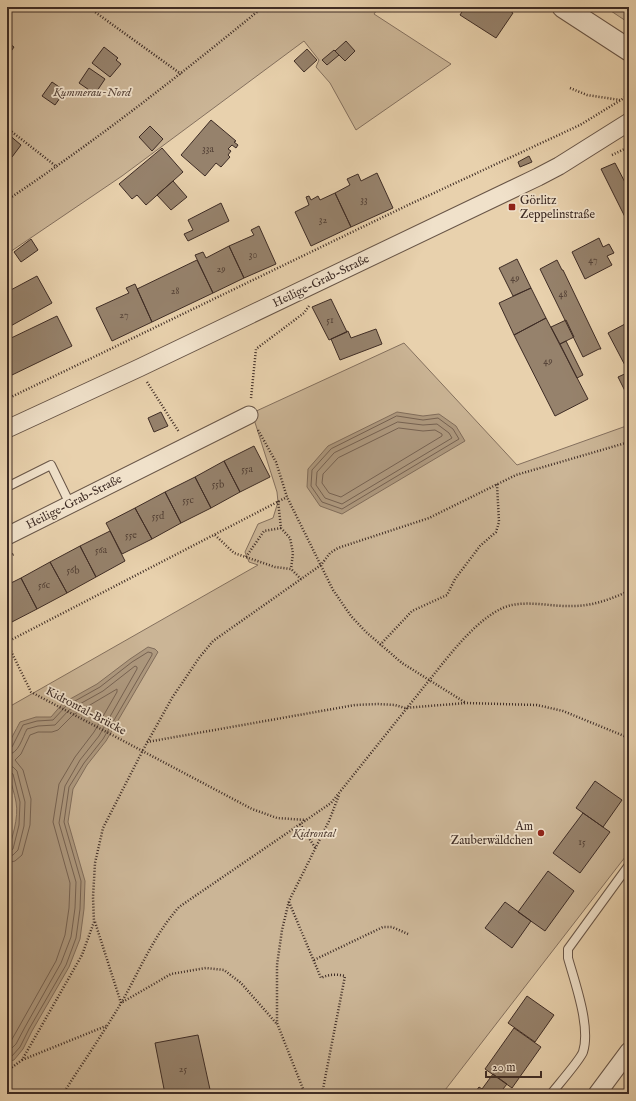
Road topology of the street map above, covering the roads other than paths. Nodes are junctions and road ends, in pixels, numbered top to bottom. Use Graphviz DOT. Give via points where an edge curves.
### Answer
graph roads {
  1 [pos="563,7"];
  2 [pos="629,50"];
  3 [pos="629,122"];
  4 [pos="249,415"];
  5 [pos="7,429"];
  6 [pos="7,487"];
  7 [pos="70,504"];
  8 [pos="7,536"];
  9 [pos="629,865"];
  10 [pos="629,1051"];
  11 [pos="551,1094"];
  12 [pos="597,1094"];
  1 -- 2 [label="street"];
  3 -- 5 [label="street, Heilige-Grab-Straße" via="538,177"];
  4 -- 7 [label="street, Heilige-Grab-Straße"];
  6 -- 7 [label="lane" via="51,465"];
  7 -- 8 [label="street, Heilige-Grab-Straße"];
  9 -- 11 [label="lane" via="568,949 586,1038 583,1053"];
  10 -- 12 [label="street"];
}
